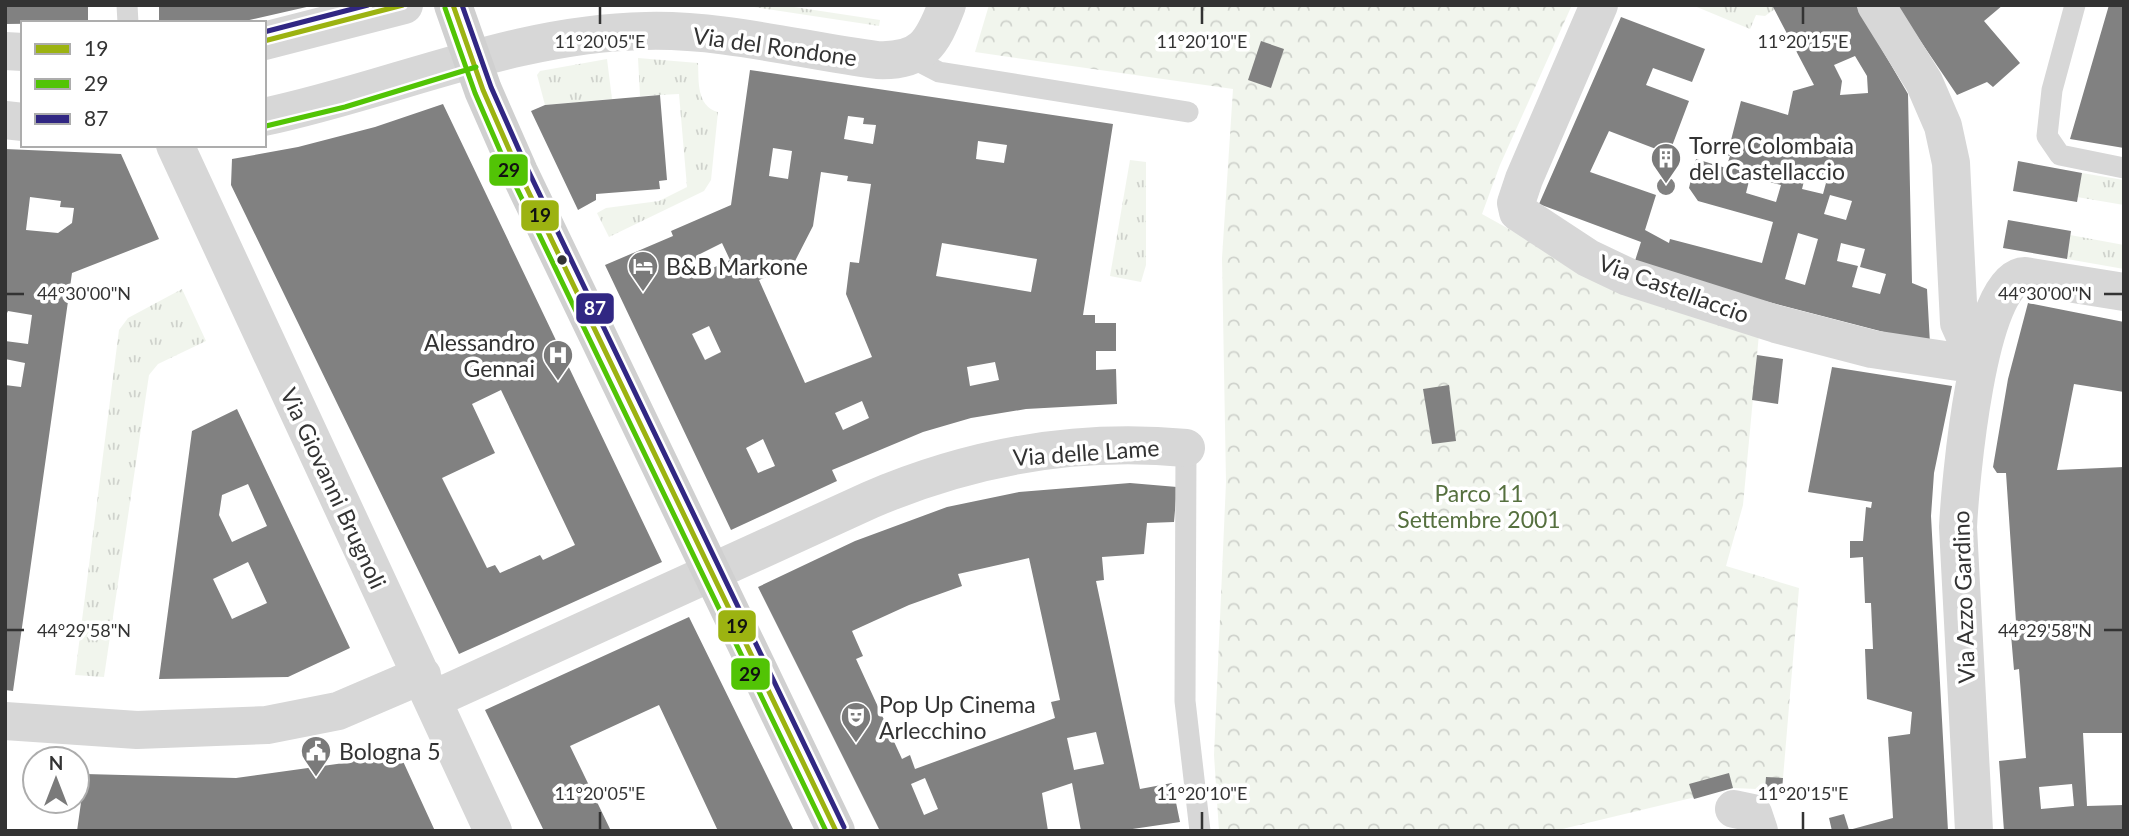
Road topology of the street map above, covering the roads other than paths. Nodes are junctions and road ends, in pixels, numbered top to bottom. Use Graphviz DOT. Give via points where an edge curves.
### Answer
graph roads {
  1 [pos="404,5"];
  2 [pos="453,5"];
  3 [pos="947,5"];
  4 [pos="1599,5"];
  5 [pos="1875,5"];
  6 [pos="2075,5"];
  7 [pos="266,40"];
  8 [pos="912,58"];
  9 [pos="473,60"];
  10 [pos="1188,111"];
  11 [pos="266,117"];
  12 [pos="176,147"];
  13 [pos="2124,168"];
  14 [pos="2124,292"];
  15 [pos="1978,365"];
  16 [pos="1186,448"];
  17 [pos="710,574"];
  18 [pos="428,687"];
  19 [pos="5,721"];
  20 [pos="493,831"];
  21 [pos="836,831"];
  22 [pos="1200,831"];
  23 [pos="1974,831"];
  1 -- 7 [label="street"];
  2 -- 9 [label="street"];
  3 -- 8 [label="street" via="936,32"];
  4 -- 15 [label="street, Via Castellaccio" via="1524,179 1516,203 1518,212 1588,258 1628,277 1872,349"];
  5 -- 15 [label="street" via="1924,82 1943,126 1951,163 1959,323"];
  6 -- 13 [label="lane" via="2052,90 2047,136 2060,155"];
  8 -- 9 [label="street, Via del Rondone" via="877,60 647,30 565,39"];
  8 -- 10 [label="lane, Via del Rondone" via="939,72"];
  9 -- 11 [label="street, Via del Rondone"];
  9 -- 17 [label="street" via="514,162"];
  12 -- 18 [label="street, Via Giovanni Brugnoli"];
  14 -- 15 [label="street, Via Azzo Gardino" via="2020,276 2006,288"];
  15 -- 23 [label="street, Via Azzo Gardino" via="1958,527"];
  16 -- 17 [label="street, Via delle Lame" via="1093,447 1018,454 962,466 907,484"];
  16 -- 22 [label="lane, Via delle Lame" via="1185,701"];
  17 -- 18 [label="street, Via delle Lame"];
  17 -- 21 [label="street"];
  18 -- 19 [label="street, Via delle Lame" via="276,724 137,730"];
  18 -- 20 [label="street, Via Giovanni Brugnoli"];
}
